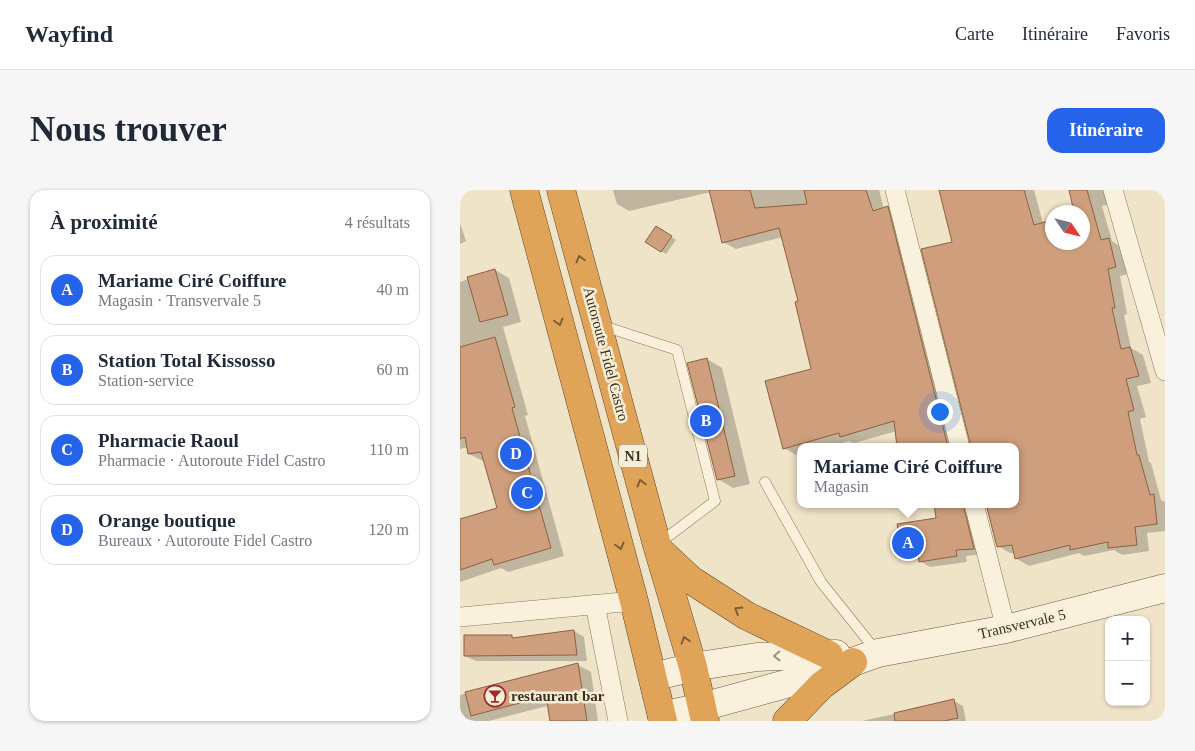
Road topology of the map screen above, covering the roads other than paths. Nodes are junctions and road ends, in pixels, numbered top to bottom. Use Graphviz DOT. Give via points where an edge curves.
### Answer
graph roads {
  1 [pos="524,190"];
  2 [pos="562,190"];
  3 [pos="895,190"];
  4 [pos="1113,190"];
  5 [pos="598,324"];
  6 [pos="1165,371"];
  7 [pos="959,443"];
  8 [pos="766,482"];
  9 [pos="975,508"];
  10 [pos="658,547"];
  11 [pos="1165,588"];
  12 [pos="634,601"];
  13 [pos="595,604"];
  14 [pos="460,617"];
  15 [pos="1006,629"];
  16 [pos="853,657"];
  17 [pos="692,667"];
  18 [pos="653,678"];
  19 [pos="703,714"];
  20 [pos="662,719"];
  21 [pos="618,721"];
  22 [pos="787,721"];
  1 -- 12 [label="highway, N1, one-way"];
  5 -- 2 [label="highway, Autoroute Fidel Castro / N1, one-way"];
  3 -- 7 [label="street"];
  4 -- 6 [label="street"];
  10 -- 5 [label="highway, Autoroute Fidel Castro / N1, one-way"];
  5 -- 10 [label="lane" via="677,350 715,501"];
  8 -- 16 [label="lane" via="821,582"];
  9 -- 15 [label="street"];
  16 -- 10 [label="highway, one-way" via="747,616 691,580"];
  17 -- 10 [label="highway, Autoroute Fidel Castro / N1, one-way"];
  11 -- 15 [label="main road, Transvervale 5"];
  12 -- 13 [label="street"];
  12 -- 18 [label="highway, N1"];
  13 -- 14 [label="street"];
  13 -- 21 [label="street"];
  15 -- 16 [label="main road, Transvervale 5"];
  16 -- 17 [label="main road, Transvervale 5, one-way" via="757,657"];
  16 -- 19 [label="main road, Transvervale 5" via="804,679"];
  16 -- 22 [label="highway"];
  17 -- 18 [label="main road, Transvervale 5"];
  17 -- 19 [label="highway, Autoroute Fidel Castro / N1"];
  18 -- 20 [label="highway, N1"];
  19 -- 20 [label="main road, Transvervale 5"];
}
